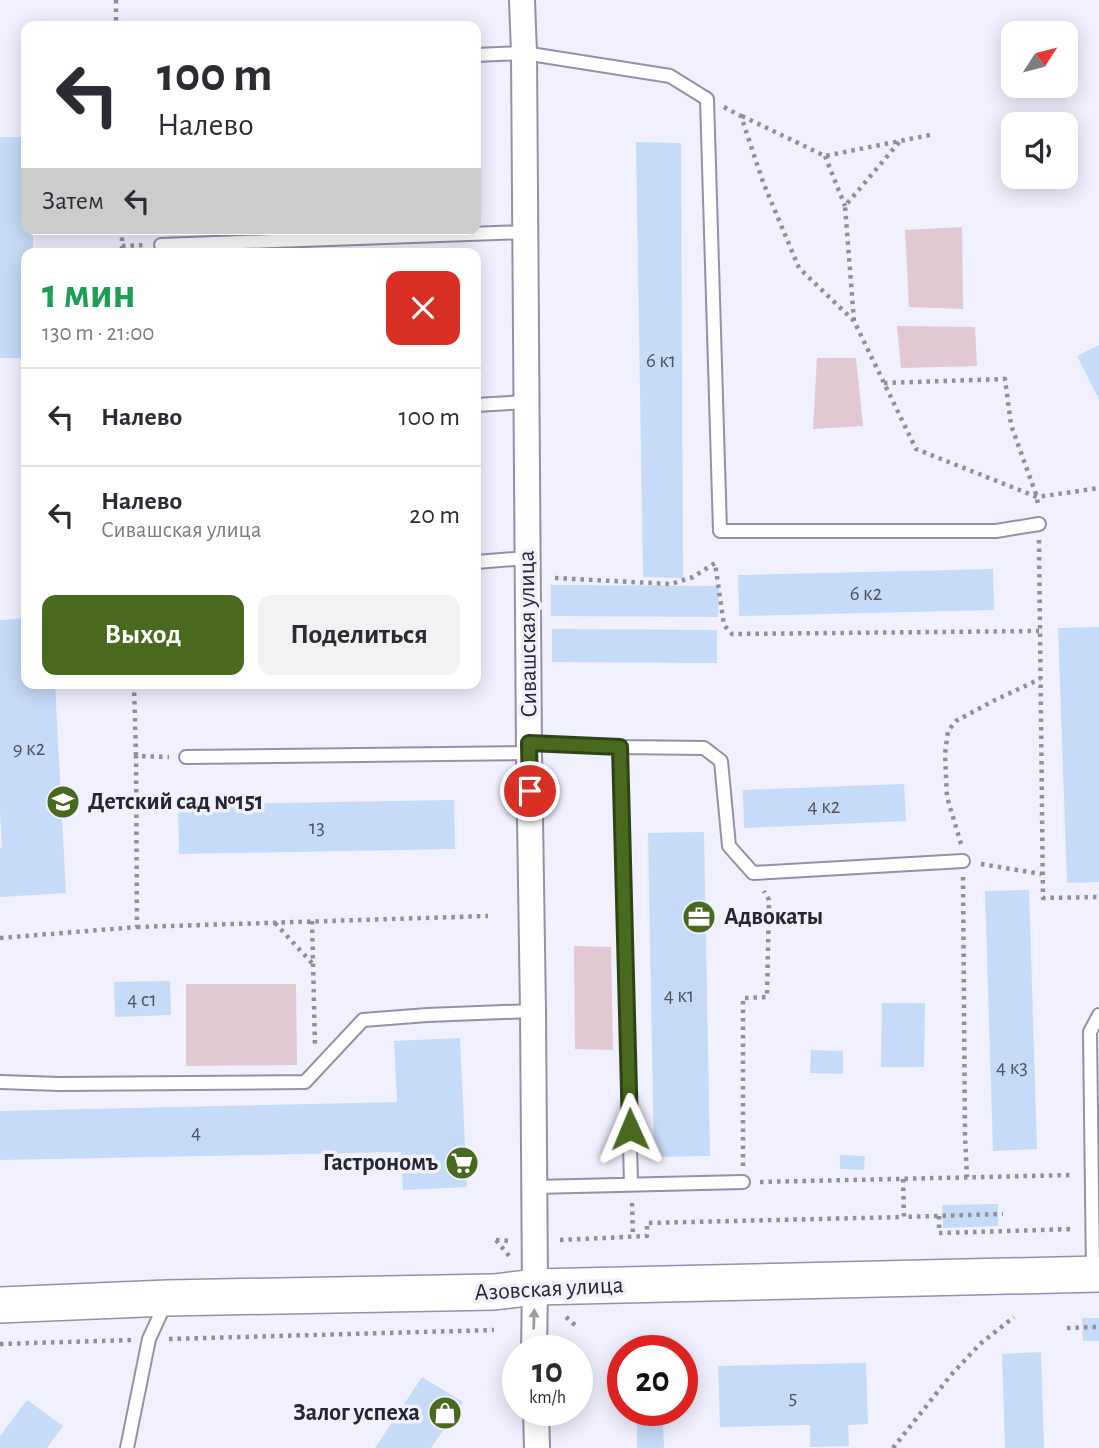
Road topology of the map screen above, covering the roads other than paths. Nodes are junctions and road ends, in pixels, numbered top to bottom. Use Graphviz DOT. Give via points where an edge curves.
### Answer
graph roads {
  1 [pos="522,0"];
  2 [pos="524,53"];
  3 [pos="481,55"];
  4 [pos="526,232"];
  5 [pos="481,234"];
  6 [pos="442,235"];
  7 [pos="161,245"];
  8 [pos="526,402"];
  9 [pos="481,405"];
  10 [pos="1039,524"];
  11 [pos="527,558"];
  12 [pos="481,562"];
  13 [pos="620,747"];
  14 [pos="529,748"];
  15 [pos="186,757"];
  16 [pos="963,861"];
  17 [pos="534,1012"];
  18 [pos="1099,1015"];
  19 [pos="0,1082"];
  20 [pos="743,1182"];
  21 [pos="631,1184"];
  22 [pos="534,1186"];
  23 [pos="1096,1274"];
  24 [pos="535,1287"];
  25 [pos="167,1298"];
  26 [pos="0,1305"];
  27 [pos="534,1335"];
  28 [pos="536,1426"];
  29 [pos="127,1448"];
  30 [pos="537,1448"];
  1 -- 2 [label="street, Сивашская улица"];
  2 -- 3 [label="lane"];
  2 -- 4 [label="street, Сивашская улица"];
  2 -- 10 [label="lane" via="670,76 707,99 720,531 996,531"];
  4 -- 5 [label="lane"];
  4 -- 8 [label="street, Сивашская улица"];
  6 -- 7 [label="lane"];
  8 -- 9 [label="lane"];
  8 -- 11 [label="street, Сивашская улица"];
  11 -- 12 [label="lane"];
  11 -- 14 [label="street, Сивашская улица"];
  13 -- 14 [label="lane"];
  13 -- 16 [label="lane" via="704,748 721,761 729,846 752,873"];
  13 -- 21 [label="lane"];
  14 -- 15 [label="lane"];
  14 -- 17 [label="street, Сивашская улица"];
  17 -- 19 [label="lane" via="363,1020 304,1082"];
  17 -- 22 [label="street, Сивашская улица"];
  18 -- 23 [label="lane" via="1090,1032"];
  20 -- 21 [label="lane"];
  21 -- 22 [label="lane"];
  22 -- 24 [label="street, Сивашская улица"];
  23 -- 24 [label="street, Азовская улица"];
  24 -- 25 [label="street, Азовская улица" via="494,1292"];
  27 -- 24 [label="street, Сивашская улица, one-way"];
  25 -- 26 [label="street, Азовская улица"];
  25 -- 29 [label="lane" via="149,1339"];
  28 -- 30 [label="street"];
}
